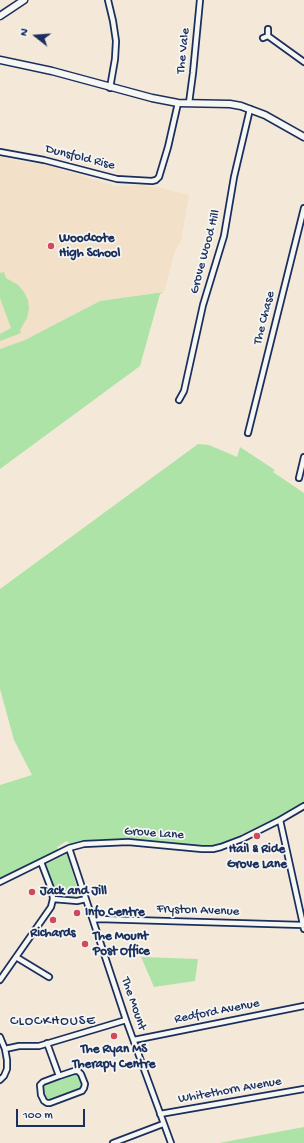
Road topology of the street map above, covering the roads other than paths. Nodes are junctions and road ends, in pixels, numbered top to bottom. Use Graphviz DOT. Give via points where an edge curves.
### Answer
graph roads {
  1 [pos="24,0"];
  2 [pos="108,0"];
  3 [pos="200,0"];
  4 [pos="1,13"];
  5 [pos="268,29"];
  6 [pos="0,60"];
  7 [pos="304,62"];
  8 [pos="110,88"];
  9 [pos="178,103"];
  10 [pos="189,103"];
  11 [pos="250,109"];
  12 [pos="304,137"];
  13 [pos="0,152"];
  14 [pos="304,208"];
  15 [pos="179,400"];
  16 [pos="248,433"];
  17 [pos="304,457"];
  18 [pos="299,478"];
  19 [pos="304,806"];
  20 [pos="280,820"];
  21 [pos="69,848"];
  22 [pos="41,862"];
  23 [pos="0,882"];
  24 [pos="86,898"];
  25 [pos="53,899"];
  26 [pos="93,920"];
  27 [pos="303,927"];
  28 [pos="16,956"];
  29 [pos="49,977"];
  30 [pos="0,980"];
  31 [pos="304,1006"];
  32 [pos="126,1020"];
  33 [pos="0,1037"];
  34 [pos="134,1040"];
  35 [pos="47,1043"];
  36 [pos="5,1049"];
  37 [pos="58,1076"];
  38 [pos="0,1080"];
  39 [pos="304,1089"];
  40 [pos="160,1114"];
  41 [pos="164,1124"];
  42 [pos="113,1143"];
  43 [pos="171,1143"];
  1 -- 4 [label="main road"];
  2 -- 8 [label="street" via="116,41"];
  3 -- 10 [label="street, The Vale"];
  5 -- 7 [label="street" via="265,37"];
  6 -- 8 [label="main road" via="52,71"];
  8 -- 9 [label="main road"];
  9 -- 10 [label="main road"];
  9 -- 13 [label="street, Dunsfold Rise" via="168,147 156,180 116,179 44,160"];
  10 -- 11 [label="main road" via="230,104"];
  11 -- 12 [label="main road"];
  11 -- 15 [label="street, Grove Wood Hill" via="234,177 224,236 203,305 184,391"];
  14 -- 16 [label="street, The Chase"];
  17 -- 18 [label="street"];
  19 -- 20 [label="street, Grove Lane"];
  20 -- 21 [label="street, Grove Lane" via="242,839 213,849 128,842 84,844"];
  20 -- 27 [label="street"];
  21 -- 22 [label="street, Grove Lane"];
  21 -- 24 [label="street, The Mount"];
  22 -- 23 [label="street, Grove Lane"];
  22 -- 25 [label="street"];
  24 -- 25 [label="street" via="77,901"];
  24 -- 26 [label="street, The Mount"];
  25 -- 28 [label="street"];
  26 -- 27 [label="street, Fryston Avenue"];
  26 -- 32 [label="street, The Mount"];
  28 -- 29 [label="street"];
  28 -- 30 [label="street"];
  31 -- 34 [label="street, Redford Avenue"];
  32 -- 34 [label="street, The Mount"];
  32 -- 35 [label="street"];
  33 -- 36 [label="street"];
  34 -- 40 [label="street, The Mount"];
  35 -- 36 [label="street"];
  35 -- 37 [label="street"];
  36 -- 38 [label="street" via="7,1069"];
  37 -- 37 [label="street" via="78,1071 85,1084 84,1088 82,1091 47,1103 41,1094 40,1085"];
  39 -- 40 [label="street, Whitethorn Avenue"];
  40 -- 41 [label="street, The Mount"];
  41 -- 42 [label="street"];
  41 -- 43 [label="street, The Mount"];
}
